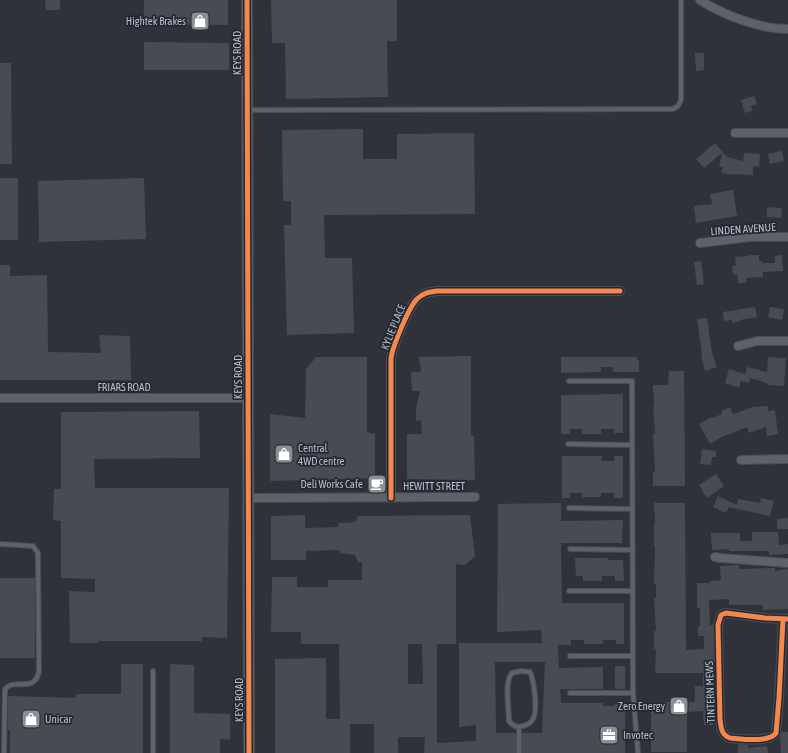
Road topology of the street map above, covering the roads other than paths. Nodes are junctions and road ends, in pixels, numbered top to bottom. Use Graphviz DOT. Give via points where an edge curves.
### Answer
graph roads {
  1 [pos="247,0"];
  2 [pos="681,0"];
  3 [pos="700,0"];
  4 [pos="788,29"];
  5 [pos="248,110"];
  6 [pos="735,133"];
  7 [pos="788,133"];
  8 [pos="788,237"];
  9 [pos="700,243"];
  10 [pos="620,291"];
  11 [pos="788,341"];
  12 [pos="738,346"];
  13 [pos="569,381"];
  14 [pos="0,398"];
  15 [pos="248,398"];
  16 [pos="568,444"];
  17 [pos="632,445"];
  18 [pos="788,459"];
  19 [pos="741,460"];
  20 [pos="475,497"];
  21 [pos="249,498"];
  22 [pos="391,498"];
  23 [pos="569,508"];
  24 [pos="632,509"];
  25 [pos="0,544"];
  26 [pos="570,549"];
  27 [pos="633,550"];
  28 [pos="715,557"];
  29 [pos="788,562"];
  30 [pos="569,591"];
  31 [pos="633,591"];
  32 [pos="785,619"];
  33 [pos="570,656"];
  34 [pos="633,656"];
  35 [pos="153,671"];
  36 [pos="570,693"];
  37 [pos="633,693"];
  38 [pos="519,727"];
  39 [pos="4,753"];
  40 [pos="153,753"];
  41 [pos="249,753"];
  42 [pos="519,753"];
  43 [pos="638,753"];
  1 -- 5 [label="street, KEYS ROAD"];
  2 -- 5 [label="lane" via="681,100 673,109"];
  3 -- 4 [label="street" via="730,17 777,29"];
  5 -- 15 [label="street, KEYS ROAD"];
  6 -- 7 [label="street"];
  8 -- 9 [label="street, LINDEN AVENUE" via="750,237"];
  10 -- 22 [label="street, KYLIE PLACE" via="437,291 428,292 417,299 412,305 391,359"];
  11 -- 12 [label="street" via="757,340"];
  13 -- 17 [label="lane" via="632,381"];
  14 -- 15 [label="street, FRIARS ROAD"];
  15 -- 21 [label="street, KEYS ROAD"];
  16 -- 17 [label="lane"];
  17 -- 24 [label="lane"];
  18 -- 19 [label="street"];
  20 -- 22 [label="street, HEWITT STREET"];
  21 -- 22 [label="street, HEWITT STREET"];
  21 -- 41 [label="street, KEYS ROAD"];
  23 -- 24 [label="lane"];
  24 -- 27 [label="lane"];
  25 -- 39 [label="lane" via="34,546 38,553 39,672 31,684 10,685 5,689"];
  26 -- 27 [label="lane"];
  27 -- 31 [label="lane"];
  28 -- 29 [label="street"];
  30 -- 31 [label="lane"];
  31 -- 34 [label="lane"];
  32 -- 32 [label="street, TINTERN MEWS" via="776,733 766,739 726,737 720,719 718,625 721,615 726,613"];
  33 -- 34 [label="lane"];
  34 -- 37 [label="lane"];
  35 -- 40 [label="lane"];
  36 -- 37 [label="lane"];
  37 -- 43 [label="lane"];
  38 -- 38 [label="lane" via="509,721 508,677 512,673 530,672 534,680 535,714 527,726"];
  38 -- 42 [label="lane"];
}
